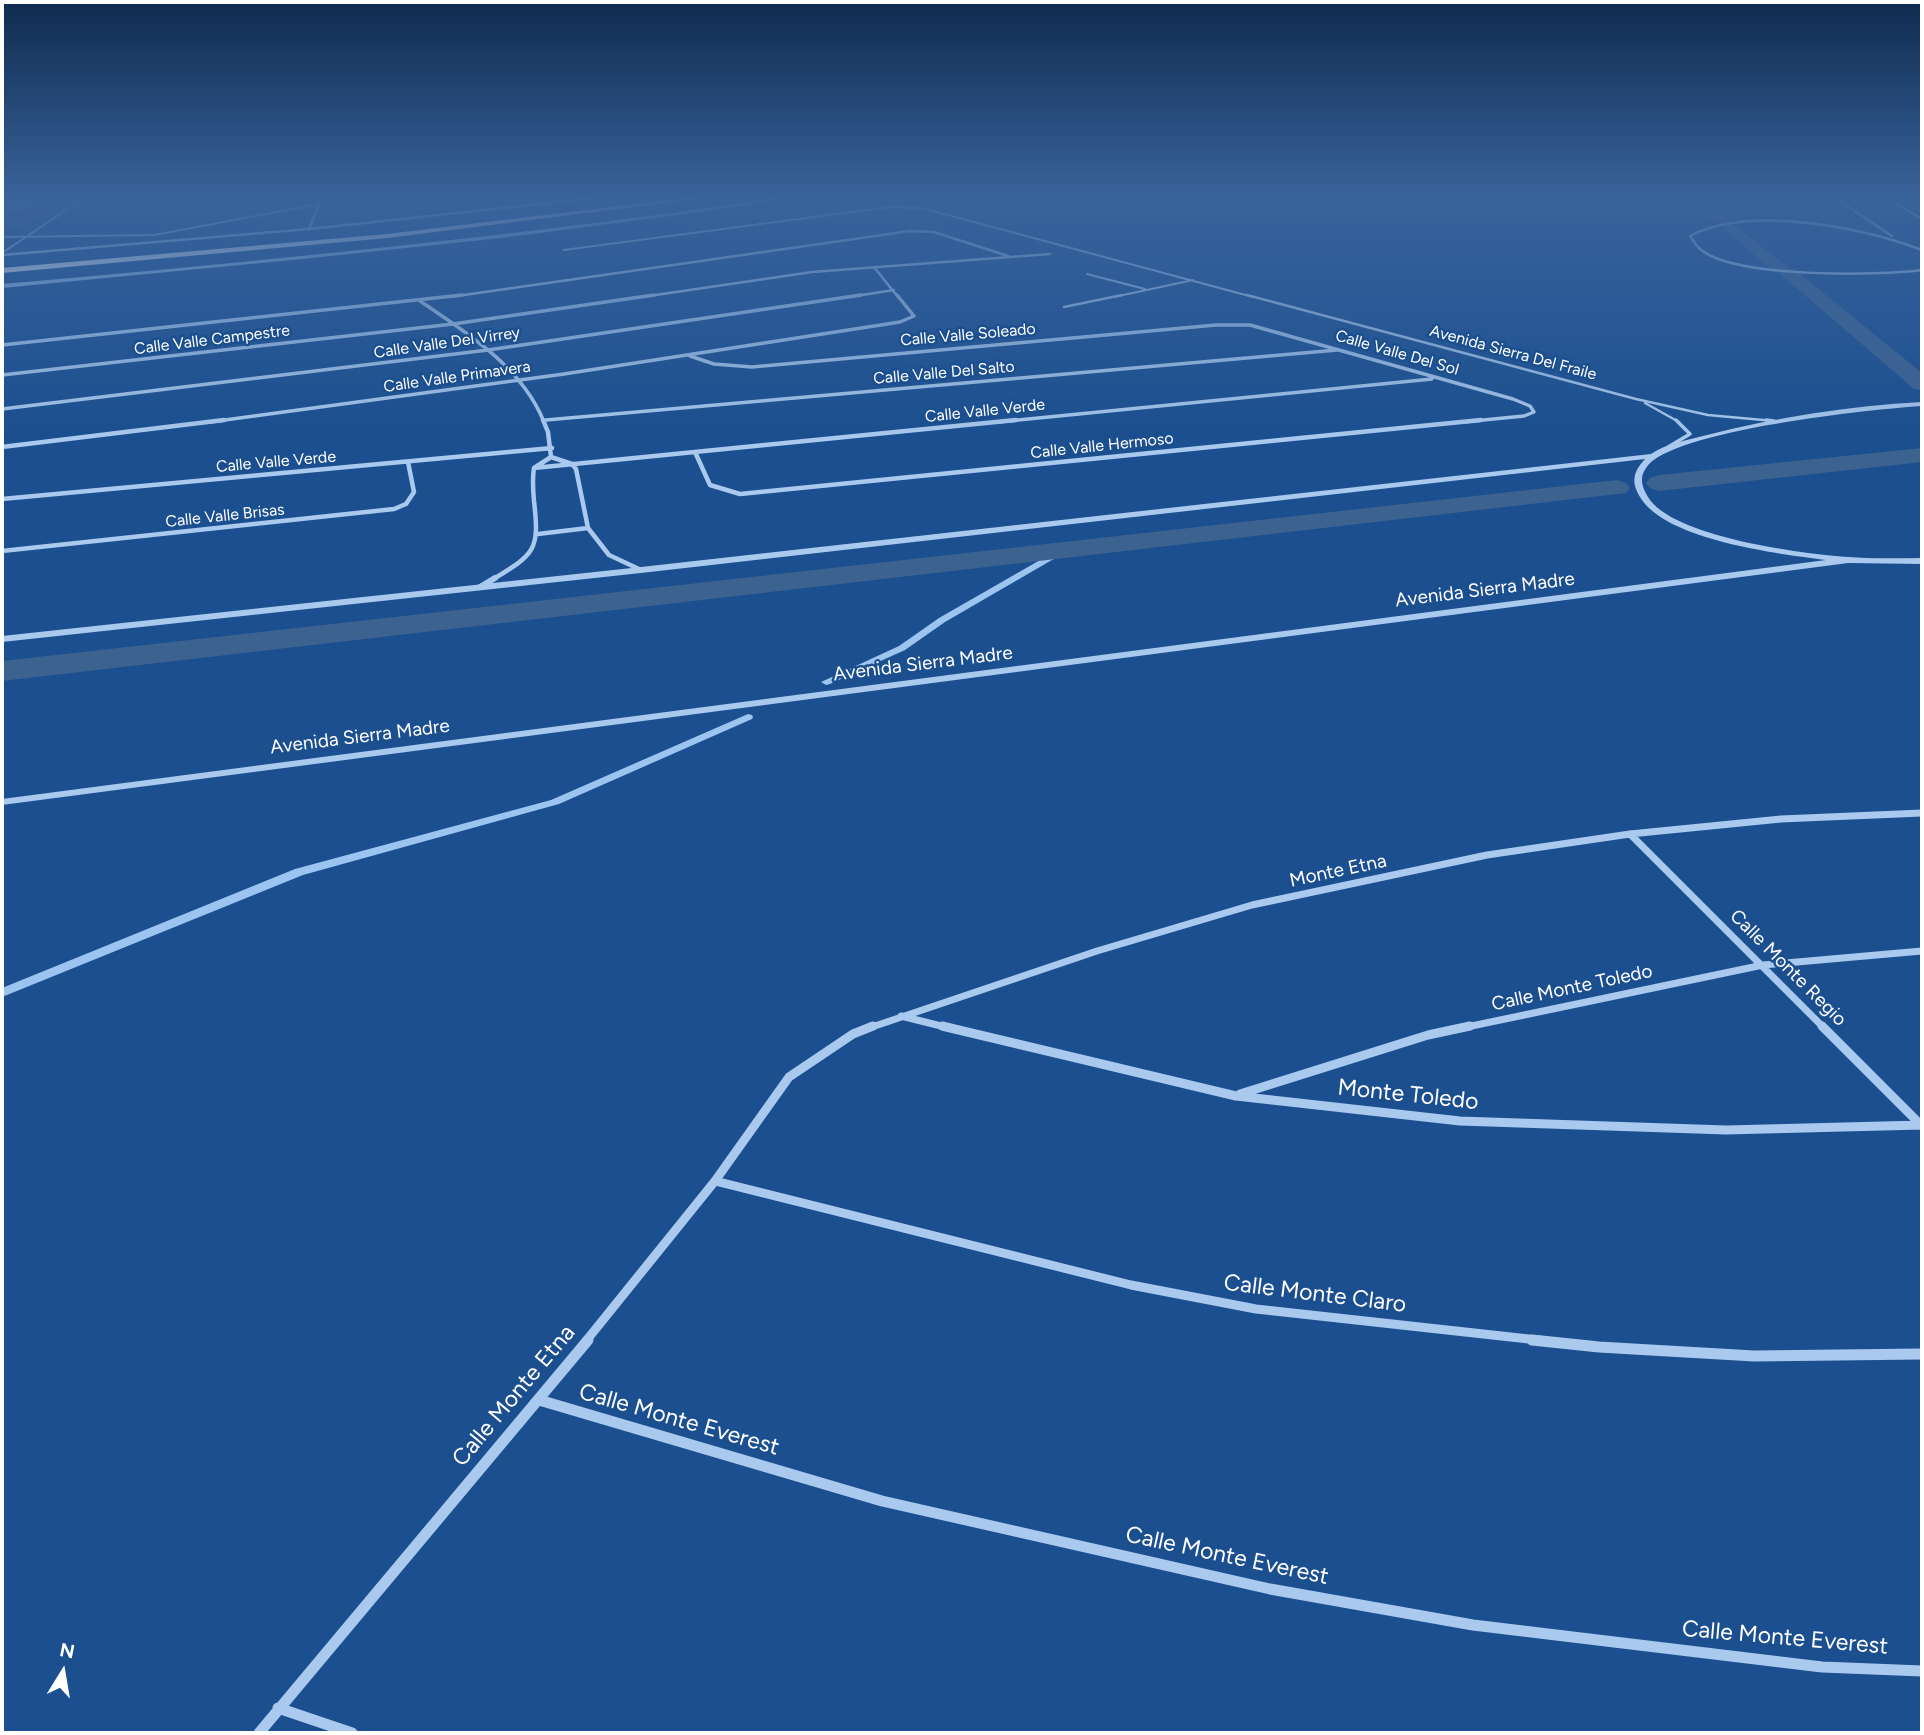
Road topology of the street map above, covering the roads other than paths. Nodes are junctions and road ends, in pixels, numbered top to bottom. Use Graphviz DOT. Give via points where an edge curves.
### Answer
graph roads {
  1 [pos="591,277"];
  2 [pos="779,277"];
  3 [pos="883,277"];
  4 [pos="1098,277"];
  5 [pos="1188,277"];
  6 [pos="1196,279"];
  7 [pos="894,290"];
  8 [pos="1147,290"];
  9 [pos="419,301"];
  10 [pos="1063,307"];
  11 [pos="453,324"];
  12 [pos="1250,325"];
  13 [pos="2,345"];
  14 [pos="488,350"];
  15 [pos="1343,350"];
  16 [pos="690,356"];
  17 [pos="2,375"];
  18 [pos="1438,378"];
  19 [pos="518,380"];
  20 [pos="1636,399"];
  21 [pos="1922,404"];
  22 [pos="2,409"];
  23 [pos="1534,412"];
  24 [pos="546,420"];
  25 [pos="1774,421"];
  26 [pos="2,447"];
  27 [pos="552,448"];
  28 [pos="1662,450"];
  29 [pos="695,452"];
  30 [pos="1651,456"];
  31 [pos="551,457"];
  32 [pos="408,462"];
  33 [pos="572,464"];
  34 [pos="534,468"];
  35 [pos="2,499"];
  36 [pos="588,528"];
  37 [pos="538,534"];
  38 [pos="2,551"];
  39 [pos="1848,560"];
  40 [pos="1922,561"];
  41 [pos="640,570"];
  42 [pos="480,587"];
  43 [pos="2,641"];
  44 [pos="2,802"];
  45 [pos="1922,813"];
  46 [pos="1630,834"];
  47 [pos="1922,951"];
  48 [pos="1762,965"];
  49 [pos="900,1015"];
  50 [pos="789,1077"];
  51 [pos="1236,1096"];
  52 [pos="1922,1125"];
  53 [pos="715,1181"];
  54 [pos="1922,1354"];
  55 [pos="539,1401"];
  56 [pos="1922,1671"];
  57 [pos="278,1708"];
  58 [pos="258,1733"];
  59 [pos="352,1733"];
  1 -- 9 [label="street"];
  2 -- 11 [label="street, Calle Valle Campestre"];
  3 -- 7 [label="street"];
  4 -- 8 [label="lane"];
  5 -- 6 [label="lane, Avenida Sierra Del Fraile"];
  6 -- 8 [label="lane"];
  6 -- 20 [label="lane, Avenida Sierra Del Fraile"];
  7 -- 14 [label="street, Calle Valle Del Virrey"];
  7 -- 16 [label="street, Calle Valle Primavera" via="914,316"];
  8 -- 10 [label="lane"];
  9 -- 11 [label="street"];
  9 -- 13 [label="street"];
  11 -- 14 [label="street"];
  11 -- 17 [label="street, Calle Valle Campestre"];
  12 -- 15 [label="street, Calle Valle Del Sol"];
  12 -- 16 [label="street, Calle Valle Soleado" via="752,367 714,364"];
  14 -- 19 [label="street"];
  14 -- 22 [label="street, Calle Valle Del Virrey"];
  15 -- 18 [label="street, Calle Valle Del Sol"];
  15 -- 24 [label="street, Calle Valle Del Salto"];
  16 -- 19 [label="street, Calle Valle Primavera"];
  18 -- 23 [label="street, Calle Valle Del Sol" via="1513,399"];
  18 -- 29 [label="street, Calle Valle Verde"];
  19 -- 24 [label="street"];
  19 -- 26 [label="street, Calle Valle Primavera" via="301,412"];
  20 -- 25 [label="lane, Avenida Sierra Del Fraile" via="1708,415"];
  20 -- 28 [label="lane, Avenida Sierra Del Fraile" via="1673,418 1690,434"];
  21 -- 25 [label="street"];
  23 -- 29 [label="street, Calle Valle Hermoso" via="740,494 710,485"];
  24 -- 27 [label="street"];
  25 -- 28 [label="street"];
  27 -- 31 [label="street"];
  27 -- 32 [label="street, Calle Valle Verde"];
  28 -- 30 [label="street"];
  29 -- 33 [label="street, Calle Valle Verde"];
  30 -- 39 [label="street" via="1641,467 1640,494 1679,525 1758,547"];
  30 -- 41 [label="street"];
  31 -- 33 [label="street"];
  31 -- 34 [label="street"];
  32 -- 35 [label="street, Calle Valle Verde"];
  32 -- 38 [label="street, Calle Valle Brisas" via="414,492 406,504 394,509"];
  33 -- 34 [label="street, Calle Valle Verde"];
  33 -- 36 [label="street"];
  34 -- 37 [label="street"];
  36 -- 37 [label="street"];
  36 -- 41 [label="street" via="609,555"];
  37 -- 42 [label="street" via="529,554"];
  39 -- 40 [label="street"];
  39 -- 44 [label="street, Avenida Sierra Madre"];
  41 -- 42 [label="street"];
  42 -- 43 [label="street"];
  45 -- 46 [label="street, Monte Etna"];
  46 -- 48 [label="street, Calle Monte Regio"];
  46 -- 49 [label="street, Monte Etna" via="1487,855 1252,905"];
  47 -- 48 [label="street, Calle Monte Toledo"];
  48 -- 51 [label="street, Calle Monte Toledo" via="1428,1035"];
  48 -- 52 [label="street, Calle Monte Regio"];
  49 -- 50 [label="street, Monte Etna" via="853,1034"];
  49 -- 51 [label="street, Monte Toledo"];
  50 -- 53 [label="street, Calle Monte Etna"];
  51 -- 52 [label="street, Monte Toledo" via="1474,1121 1739,1130"];
  53 -- 54 [label="street, Calle Monte Claro" via="1131,1285 1256,1309 1599,1347 1754,1356"];
  53 -- 55 [label="street, Calle Monte Etna"];
  55 -- 56 [label="street, Calle Monte Everest" via="882,1501 1270,1588 1487,1627 1822,1667"];
  55 -- 57 [label="street, Calle Monte Etna"];
  57 -- 58 [label="street, Calle Monte Etna"];
  57 -- 59 [label="street"];
}
